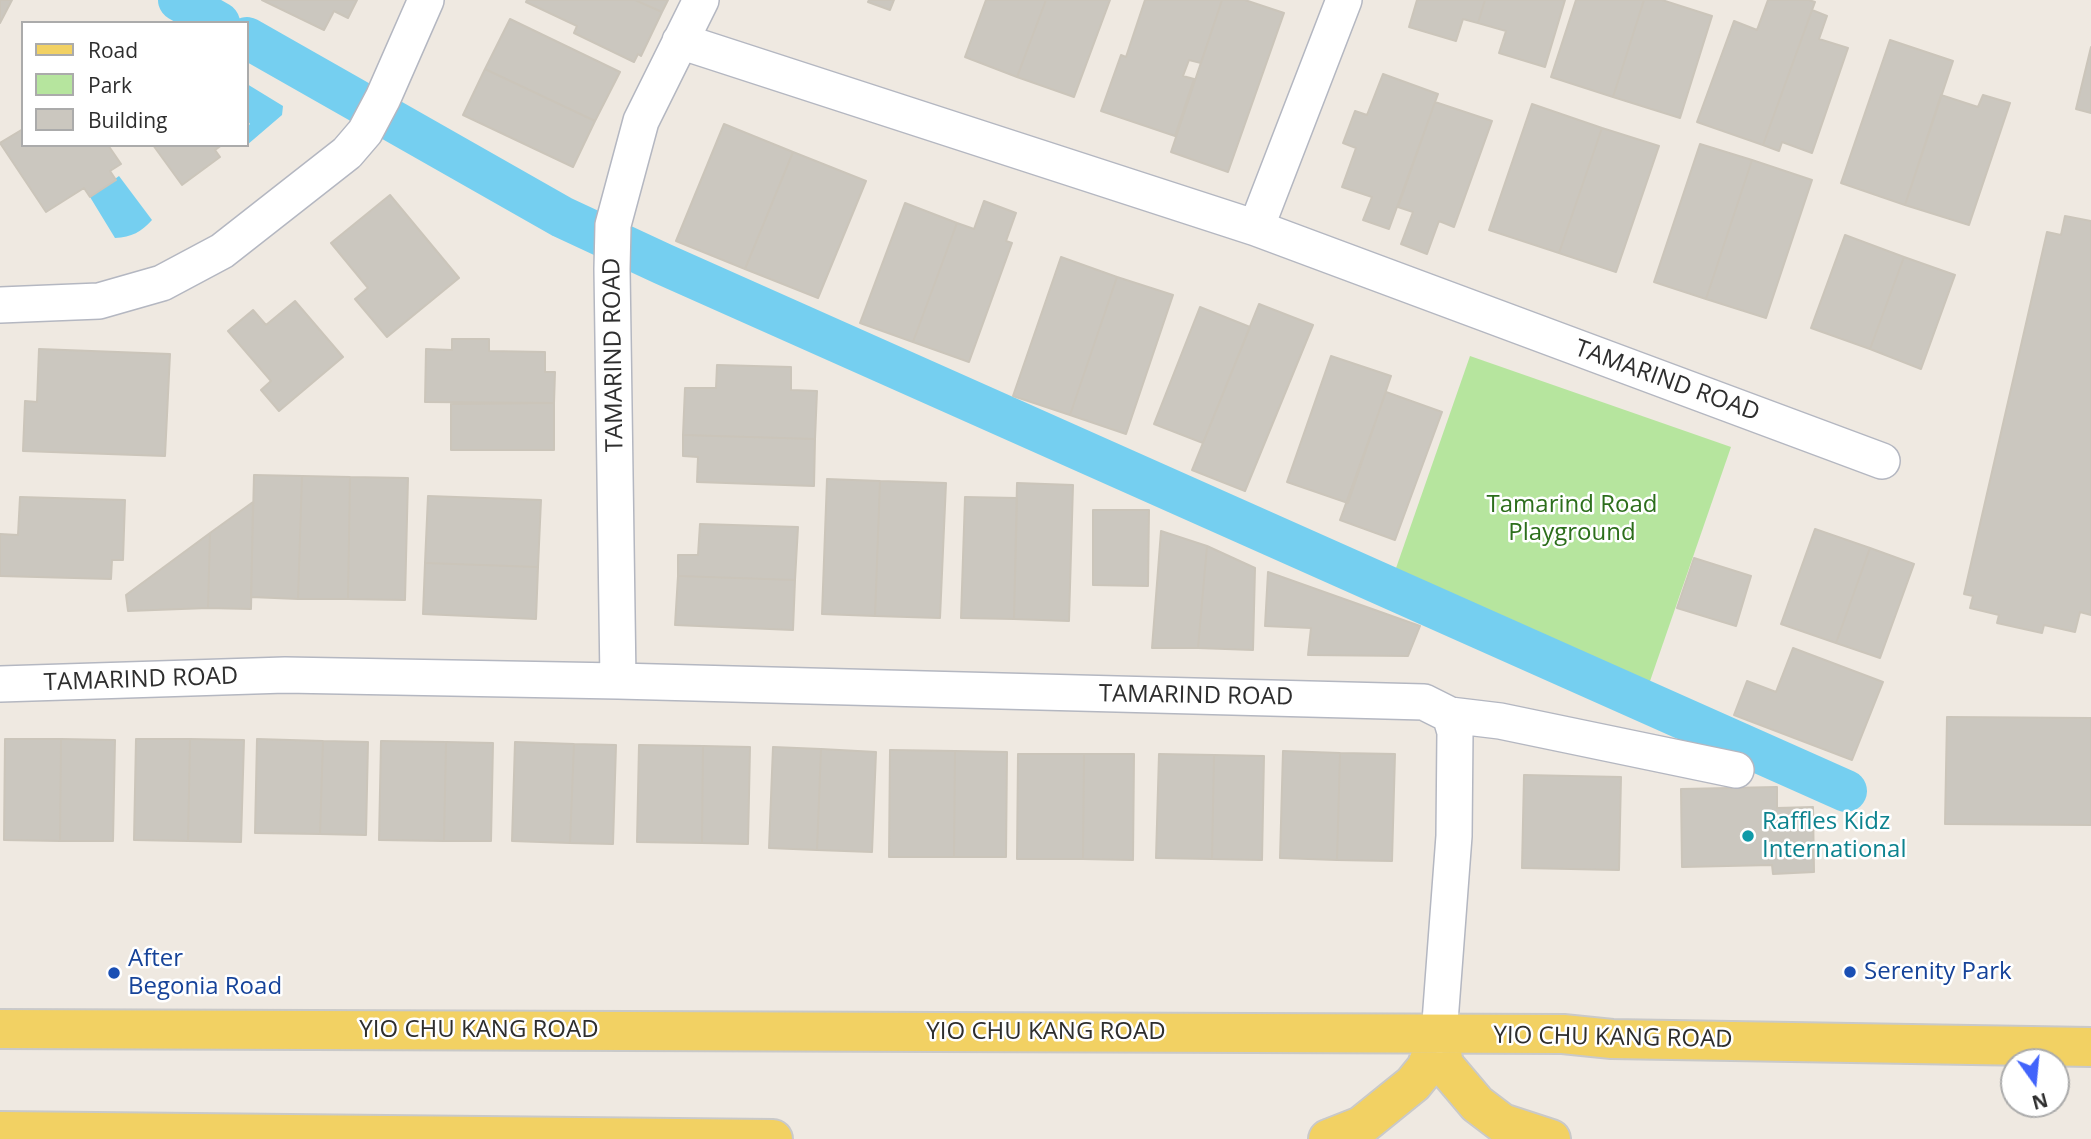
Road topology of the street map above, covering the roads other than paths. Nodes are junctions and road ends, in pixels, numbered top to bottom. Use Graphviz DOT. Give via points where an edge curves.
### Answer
graph roads {
  1 [pos="426,0"];
  2 [pos="701,0"];
  3 [pos="1344,0"];
  4 [pos="680,41"];
  5 [pos="1256,228"];
  6 [pos="0,305"];
  7 [pos="1882,461"];
  8 [pos="618,681"];
  9 [pos="0,684"];
  10 [pos="1450,715"];
  11 [pos="1736,770"];
  12 [pos="0,1029"];
  13 [pos="1439,1035"];
  14 [pos="2091,1047"];
  15 [pos="0,1131"];
  16 [pos="773,1139"];
  17 [pos="1328,1139"];
  18 [pos="1551,1139"];
  1 -- 6 [label="street" via="365,132 347,153 222,251 162,283 99,302"];
  2 -- 4 [label="street, TAMARIND ROAD"];
  3 -- 5 [label="street"];
  4 -- 5 [label="street, TAMARIND ROAD"];
  4 -- 8 [label="street, TAMARIND ROAD" via="640,121 613,225"];
  5 -- 7 [label="street, TAMARIND ROAD"];
  8 -- 9 [label="street, TAMARIND ROAD" via="285,675"];
  8 -- 10 [label="street, TAMARIND ROAD" via="1424,702"];
  10 -- 11 [label="street, TAMARIND ROAD" via="1500,721"];
  10 -- 13 [label="street" via="1455,732 1454,836"];
  12 -- 13 [label="main road, YIO CHU KANG ROAD"];
  13 -- 14 [label="main road, YIO CHU KANG ROAD"];
  13 -- 17 [label="main road" via="1426,1068 1413,1084 1361,1126"];
  13 -- 18 [label="main road" via="1444,1065 1477,1104 1502,1123"];
  15 -- 16 [label="main road"];
}
